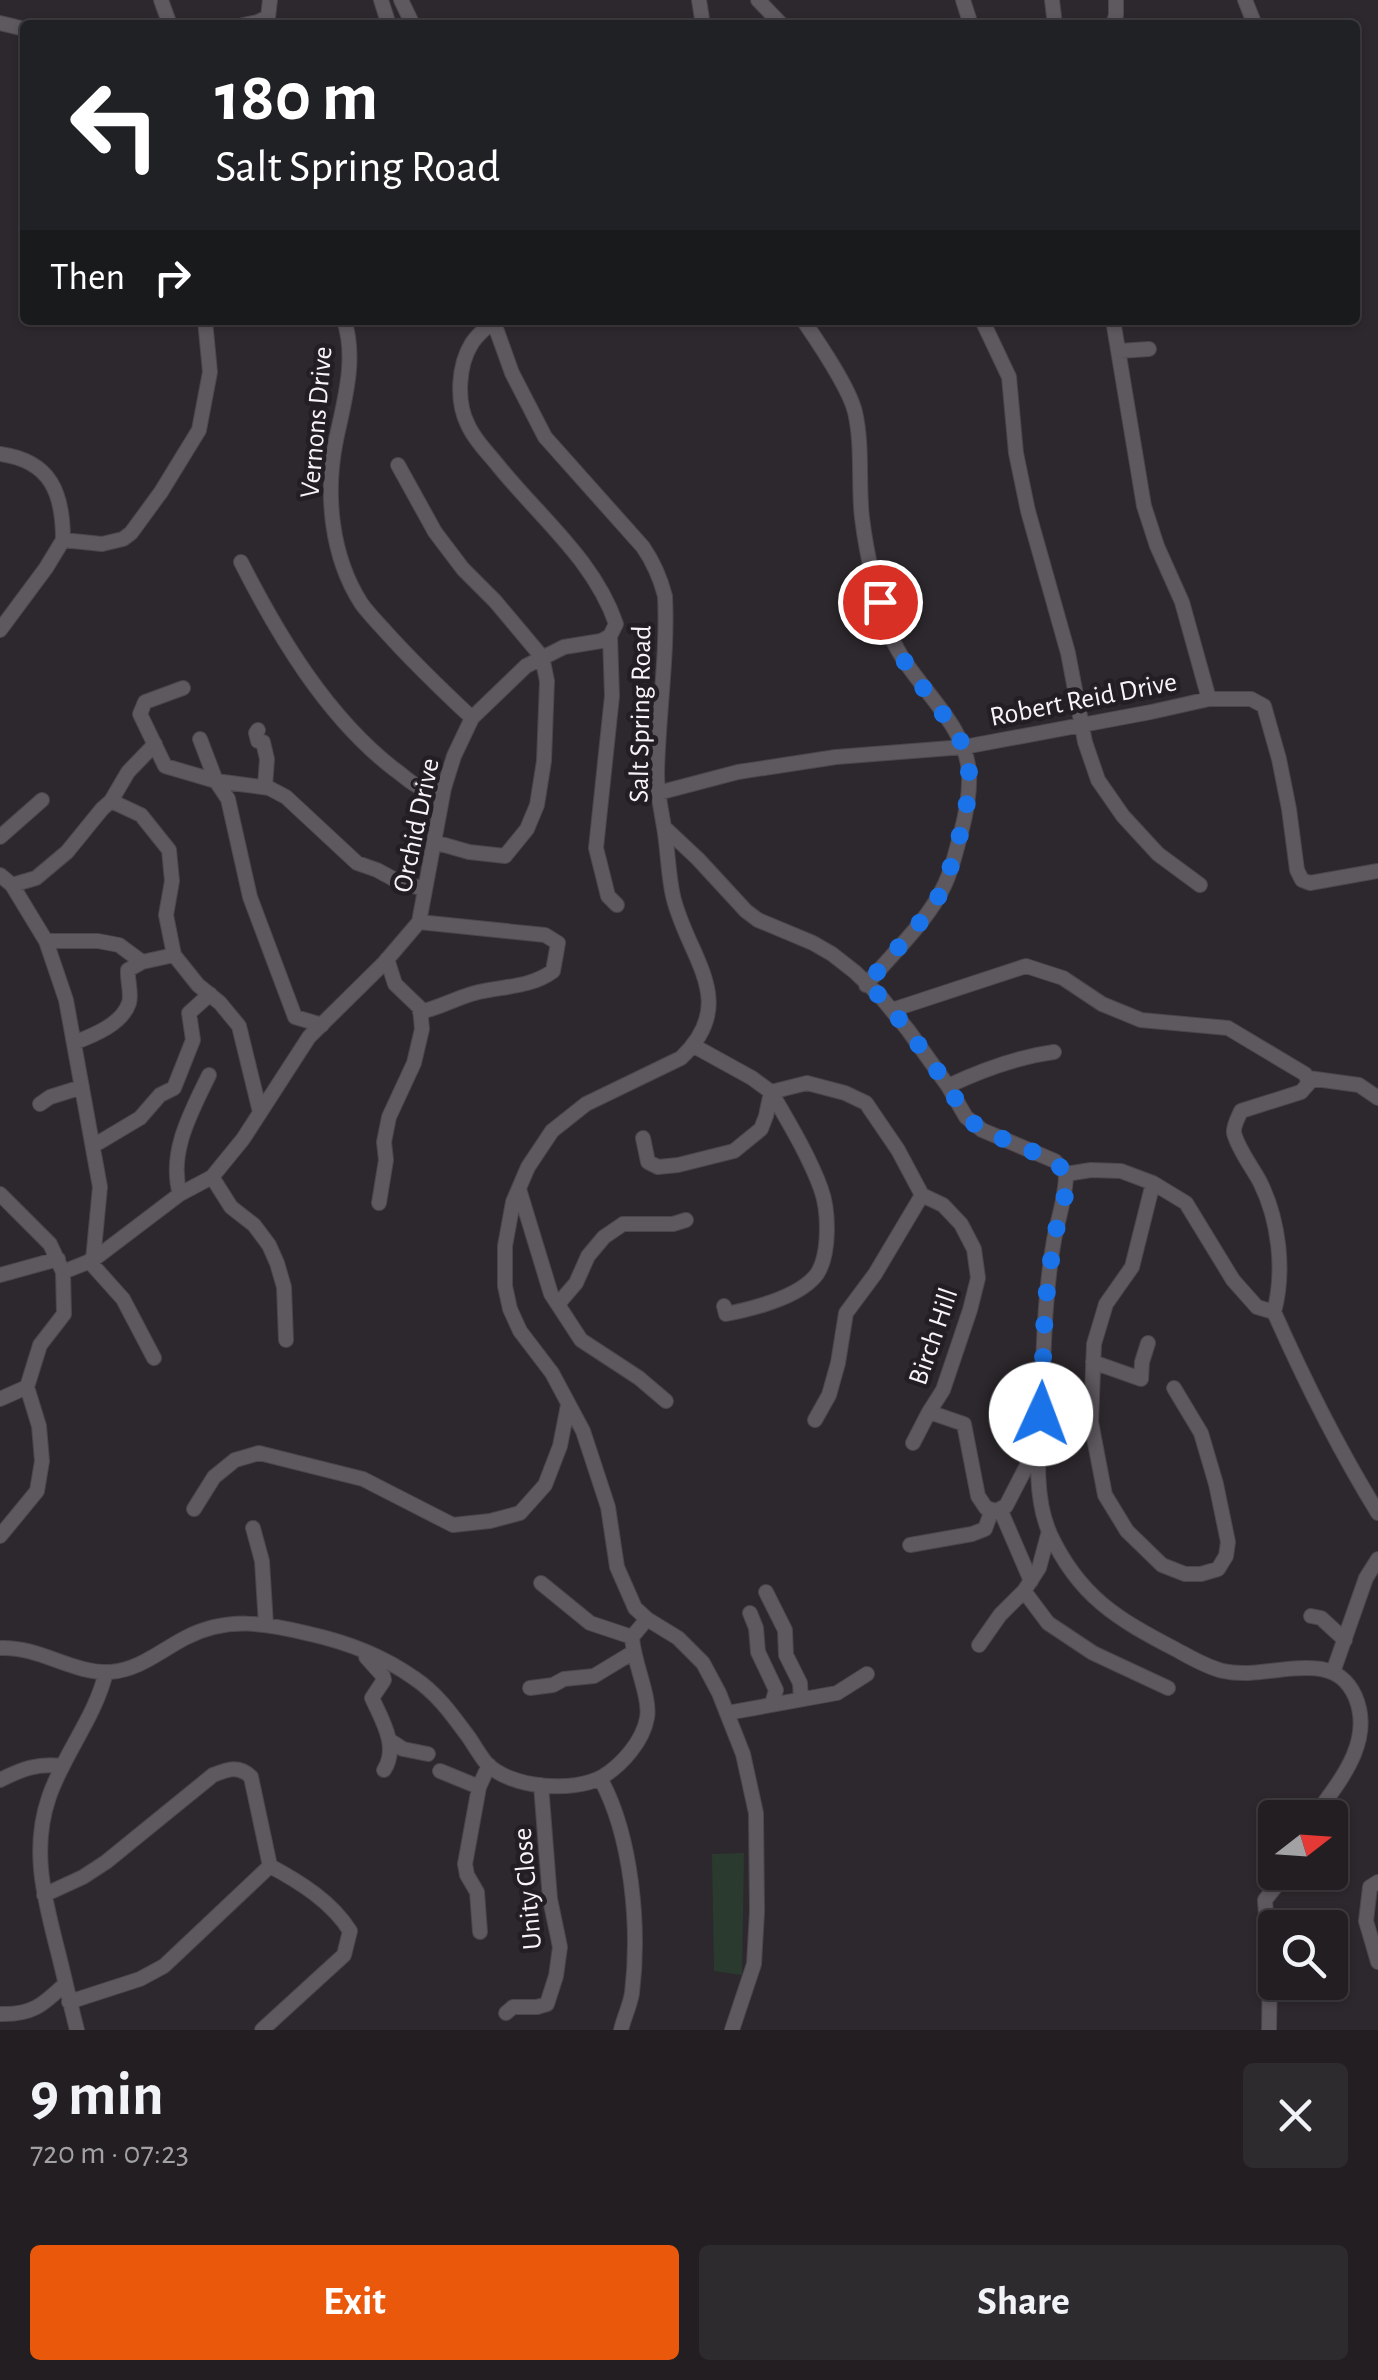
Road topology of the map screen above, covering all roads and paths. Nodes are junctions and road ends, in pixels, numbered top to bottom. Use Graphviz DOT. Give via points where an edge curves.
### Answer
graph roads {
  1 [pos="758,0"];
  2 [pos="777,20"];
  3 [pos="205,325"];
  4 [pos="345,325"];
  5 [pos="489,325"];
  6 [pos="496,325"];
  7 [pos="806,325"];
  8 [pos="984,325"];
  9 [pos="1114,325"];
  10 [pos="1149,349"];
  11 [pos="1119,351"];
  12 [pos="0,454"];
  13 [pos="398,465"];
  14 [pos="63,540"];
  15 [pos="242,562"];
  16 [pos="0,630"];
  17 [pos="610,636"];
  18 [pos="542,657"];
  19 [pos="183,688"];
  20 [pos="1209,699"];
  21 [pos="472,718"];
  22 [pos="1083,724"];
  23 [pos="258,730"];
  24 [pos="200,739"];
  25 [pos="154,744"];
  26 [pos="964,747"];
  27 [pos="216,780"];
  28 [pos="265,786"];
  29 [pos="444,788"];
  30 [pos="658,793"];
  31 [pos="42,800"];
  32 [pos="111,801"];
  33 [pos="664,828"];
  34 [pos="0,837"];
  35 [pos="434,842"];
  36 [pos="1378,871"];
  37 [pos="6,880"];
  38 [pos="1200,885"];
  39 [pos="426,889"];
  40 [pos="617,905"];
  41 [pos="419,922"];
  42 [pos="46,941"];
  43 [pos="174,955"];
  44 [pos="388,959"];
  45 [pos="142,962"];
  46 [pos="866,985"];
  47 [pos="210,994"];
  48 [pos="892,1010"];
  49 [pos="420,1012"];
  50 [pos="322,1024"];
  51 [pos="76,1042"];
  52 [pos="694,1046"];
  53 [pos="1054,1052"];
  54 [pos="209,1076"];
  55 [pos="1308,1078"];
  56 [pos="948,1086"];
  57 [pos="82,1087"];
  58 [pos="771,1092"];
  59 [pos="1378,1098"];
  60 [pos="40,1104"];
  61 [pos="260,1112"];
  62 [pos="643,1138"];
  63 [pos="93,1146"];
  64 [pos="1066,1174"];
  65 [pos="212,1177"];
  66 [pos="1153,1183"];
  67 [pos="519,1189"];
  68 [pos="0,1194"];
  69 [pos="180,1194"];
  70 [pos="922,1195"];
  71 [pos="379,1203"];
  72 [pos="686,1220"];
  73 [pos="91,1261"];
  74 [pos="61,1266"];
  75 [pos="0,1275"];
  76 [pos="558,1304"];
  77 [pos="724,1306"];
  78 [pos="1274,1312"];
  79 [pos="286,1340"];
  80 [pos="1148,1343"];
  81 [pos="154,1358"];
  82 [pos="1093,1362"];
  83 [pos="27,1387"];
  84 [pos="1174,1388"];
  85 [pos="0,1400"];
  86 [pos="666,1401"];
  87 [pos="568,1404"];
  88 [pos="930,1412"];
  89 [pos="815,1420"];
  90 [pos="1039,1440"];
  91 [pos="913,1443"];
  92 [pos="194,1509"];
  93 [pos="996,1509"];
  94 [pos="1378,1512"];
  95 [pos="253,1528"];
  96 [pos="1049,1531"];
  97 [pos="0,1536"];
  98 [pos="910,1545"];
  99 [pos="1378,1558"];
  100 [pos="541,1583"];
  101 [pos="1028,1586"];
  102 [pos="766,1592"];
  103 [pos="578,1613"];
  104 [pos="750,1613"];
  105 [pos="560,1616"];
  106 [pos="1311,1616"];
  107 [pos="646,1619"];
  108 [pos="266,1625"];
  109 [pos="632,1637"];
  110 [pos="1345,1640"];
  111 [pos="979,1645"];
  112 [pos="0,1648"];
  113 [pos="357,1648"];
  114 [pos="632,1653"];
  115 [pos="106,1672"];
  116 [pos="1333,1672"];
  117 [pos="867,1674"];
  118 [pos="530,1688"];
  119 [pos="1168,1688"];
  120 [pos="801,1699"];
  121 [pos="772,1704"];
  122 [pos="727,1713"];
  123 [pos="1361,1727"];
  124 [pos="1378,1734"];
  125 [pos="389,1740"];
  126 [pos="428,1754"];
  127 [pos="488,1765"];
  128 [pos="62,1766"];
  129 [pos="384,1770"];
  130 [pos="440,1772"];
  131 [pos="600,1778"];
  132 [pos="0,1780"];
  133 [pos="541,1785"];
  134 [pos="479,1787"];
  135 [pos="1326,1800"];
  136 [pos="270,1866"];
  137 [pos="1378,1882"];
  138 [pos="1273,1890"];
  139 [pos="44,1895"];
  140 [pos="480,1932"];
  141 [pos="1378,1962"];
  142 [pos="65,1984"];
  143 [pos="70,2002"];
  144 [pos="506,2013"];
  145 [pos="0,2014"];
  146 [pos="1266,2028"];
  147 [pos="77,2030"];
  148 [pos="262,2030"];
  149 [pos="621,2030"];
  150 [pos="732,2030"];
  1 -- 2 [label="street"];
  3 -- 14 [label="street" via="210,372 199,430 161,492 122,540"];
  4 -- 21 [label="street, Vernons Drive" via="348,388 330,492 341,558 363,606"];
  5 -- 17 [label="street" via="472,342 462,373 468,426 597,582 616,624"];
  6 -- 30 [label="street, Salt Spring Road" via="544,436 642,547 660,578 666,615"];
  7 -- 26 [label="street" via="855,408 861,514 892,639"];
  8 -- 22 [label="street" via="1009,377 1028,511"];
  9 -- 11 [label="street"];
  10 -- 11 [label="street"];
  11 -- 20 [label="street" via="1144,506 1182,602"];
  12 -- 14 [label="street" via="19,456 50,480 59,497"];
  13 -- 18 [label="street" via="435,532"];
  14 -- 16 [label="street"];
  15 -- 29 [label="street" via="318,690 374,753 420,786"];
  17 -- 18 [label="street, Orchid Drive"];
  17 -- 40 [label="street" via="612,696 596,848 608,896"];
  18 -- 21 [label="street, Orchid Drive"];
  18 -- 35 [label="street" via="548,681 544,761 527,829 505,856"];
  19 -- 25 [label="street" via="145,702 140,714"];
  20 -- 22 [label="street, Robert Reid Drive"];
  20 -- 36 [label="street, Robert Reid Drive" via="1251,699 1264,706 1302,880"];
  21 -- 29 [label="street, Orchid Drive"];
  22 -- 26 [label="street, Robert Reid Drive"];
  22 -- 38 [label="street" via="1098,780 1122,816"];
  23 -- 28 [label="street" via="267,759"];
  24 -- 27 [label="street"];
  25 -- 27 [label="street" via="165,766"];
  25 -- 32 [label="street"];
  26 -- 30 [label="street, Robert Reid Drive" via="836,757"];
  26 -- 46 [label="street" via="966,814 945,886"];
  27 -- 28 [label="street"];
  27 -- 50 [label="street" via="228,799 250,897 295,1017"];
  28 -- 39 [label="street" via="356,863"];
  29 -- 35 [label="street, Orchid Drive"];
  30 -- 33 [label="street, Salt Spring Road"];
  31 -- 34 [label="street"];
  32 -- 37 [label="street" via="36,878"];
  32 -- 43 [label="street" via="140,815 169,850 166,915"];
  33 -- 46 [label="street, Salt Spring Road" via="746,911 832,954"];
  33 -- 52 [label="street" via="673,894 708,984 708,1014"];
  35 -- 39 [label="street, Orchid Drive"];
  37 -- 42 [label="street"];
  39 -- 41 [label="street, Orchid Drive"];
  41 -- 44 [label="street, Orchid Drive"];
  41 -- 49 [label="street" via="545,935 558,944 556,964 544,978"];
  42 -- 45 [label="street" via="119,944"];
  42 -- 51 [label="street"];
  43 -- 45 [label="street"];
  43 -- 47 [label="street"];
  44 -- 49 [label="street" via="395,984"];
  44 -- 50 [label="street, Orchid Drive"];
  45 -- 51 [label="street" via="128,970 130,1002 122,1014"];
  46 -- 48 [label="street, Salt Spring Road"];
  47 -- 61 [label="street" via="239,1026"];
  47 -- 63 [label="street" via="189,1013 193,1040 174,1088"];
  48 -- 55 [label="street" via="1026,966 1141,1020 1228,1028"];
  48 -- 56 [label="street, Salt Spring Road"];
  49 -- 71 [label="street" via="414,1064 384,1142"];
  50 -- 61 [label="street, Orchid Drive"];
  51 -- 57 [label="street"];
  52 -- 58 [label="street"];
  52 -- 67 [label="street" via="586,1104 552,1131"];
  53 -- 56 [label="street"];
  54 -- 69 [label="street" via="182,1133 174,1175"];
  55 -- 59 [label="street" via="1358,1085"];
  55 -- 78 [label="street" via="1301,1092 1242,1111 1234,1132 1275,1222"];
  56 -- 64 [label="street, Salt Spring Road" via="982,1130 1055,1161"];
  57 -- 60 [label="street"];
  57 -- 63 [label="street"];
  58 -- 62 [label="street" via="761,1129 734,1151 658,1167 648,1162"];
  58 -- 70 [label="street, Birch Hill" via="807,1083 866,1103"];
  58 -- 77 [label="street" via="822,1192 825,1254 816,1275 791,1294 756,1309 726,1314"];
  61 -- 65 [label="street, Orchid Drive"];
  63 -- 73 [label="street" via="100,1187"];
  64 -- 66 [label="street" via="1120,1171"];
  64 -- 90 [label="street" via="1045,1306"];
  65 -- 69 [label="street, Orchid Drive"];
  65 -- 79 [label="street" via="269,1245 284,1287"];
  66 -- 78 [label="street" via="1186,1203 1233,1280 1258,1307"];
  66 -- 82 [label="street" via="1132,1267 1106,1304"];
  67 -- 76 [label="street"];
  67 -- 87 [label="street" via="507,1229 510,1308"];
  68 -- 74 [label="street" via="50,1244"];
  69 -- 73 [label="street, Orchid Drive"];
  70 -- 88 [label="street, Birch Hill" via="961,1224 978,1278 953,1363"];
  70 -- 89 [label="street" via="846,1313 829,1395"];
  72 -- 76 [label="street" via="623,1224 588,1256"];
  73 -- 74 [label="street, Orchid Drive"];
  73 -- 81 [label="street" via="123,1299"];
  74 -- 75 [label="street, Orchid Drive"];
  74 -- 83 [label="street" via="64,1314 40,1346"];
  76 -- 86 [label="street" via="581,1340"];
  78 -- 94 [label="street" via="1310,1393"];
  80 -- 82 [label="street" via="1142,1379"];
  82 -- 84 [label="street" via="1091,1422 1105,1495 1162,1565 1201,1574 1218,1569 1228,1542 1201,1433"];
  83 -- 85 [label="street"];
  83 -- 97 [label="street" via="42,1461 37,1491"];
  87 -- 92 [label="street" via="545,1485 520,1513 452,1525 363,1479 259,1453 234,1460"];
  87 -- 107 [label="street" via="601,1482 617,1567"];
  88 -- 91 [label="street"];
  88 -- 93 [label="street, Birch Hill" via="962,1421 978,1496 986,1508"];
  90 -- 93 [label="street" via="1006,1506"];
  90 -- 96 [label="street" via="1040,1502"];
  93 -- 98 [label="street" via="985,1529"];
  93 -- 101 [label="street"];
  95 -- 108 [label="street"];
  96 -- 101 [label="street"];
  96 -- 116 [label="street" via="1067,1566 1111,1613 1192,1658 1238,1674"];
  99 -- 110 [label="street"];
  100 -- 103 [label="street"];
  101 -- 111 [label="street"];
  101 -- 119 [label="street" via="1048,1623"];
  102 -- 120 [label="street" via="785,1630"];
  103 -- 105 [label="street"];
  103 -- 109 [label="street"];
  104 -- 121 [label="street" via="776,1690"];
  106 -- 110 [label="street"];
  107 -- 109 [label="street"];
  107 -- 122 [label="street" via="702,1663"];
  108 -- 113 [label="street"];
  108 -- 115 [label="street" via="213,1626 125,1670"];
  109 -- 114 [label="street"];
  110 -- 116 [label="street"];
  112 -- 115 [label="street"];
  113 -- 125 [label="street" via="384,1676 372,1698"];
  113 -- 127 [label="street" via="433,1693"];
  114 -- 118 [label="street" via="594,1676"];
  114 -- 131 [label="street" via="648,1715 632,1750"];
  115 -- 128 [label="street"];
  116 -- 123 [label="street" via="1356,1697"];
  117 -- 120 [label="street" via="837,1693"];
  120 -- 121 [label="street"];
  121 -- 122 [label="street"];
  122 -- 150 [label="street" via="752,1784 757,1840 754,1964"];
  123 -- 124 [label="street"];
  123 -- 135 [label="street" via="1352,1759"];
  125 -- 126 [label="street"];
  125 -- 129 [label="street"];
  127 -- 133 [label="street"];
  127 -- 134 [label="street"];
  128 -- 132 [label="street" via="26,1767"];
  128 -- 139 [label="street" via="41,1824"];
  130 -- 134 [label="street"];
  131 -- 133 [label="street"];
  131 -- 149 [label="street" via="623,1834 632,1905 632,1992"];
  133 -- 144 [label="street, Unity Close" via="558,1962 546,2004"];
  134 -- 140 [label="street" via="465,1864 477,1892"];
  136 -- 139 [label="street" via="251,1777 233,1768 213,1775 106,1862"];
  136 -- 143 [label="street" via="164,1966"];
  136 -- 148 [label="street" via="339,1913 350,1931 344,1955"];
  137 -- 141 [label="street" via="1370,1887 1366,1921"];
  138 -- 146 [label="street" via="1265,1900"];
  139 -- 142 [label="street"];
  142 -- 143 [label="street"];
  142 -- 145 [label="street" via="34,2010"];
  143 -- 147 [label="street"];
}
